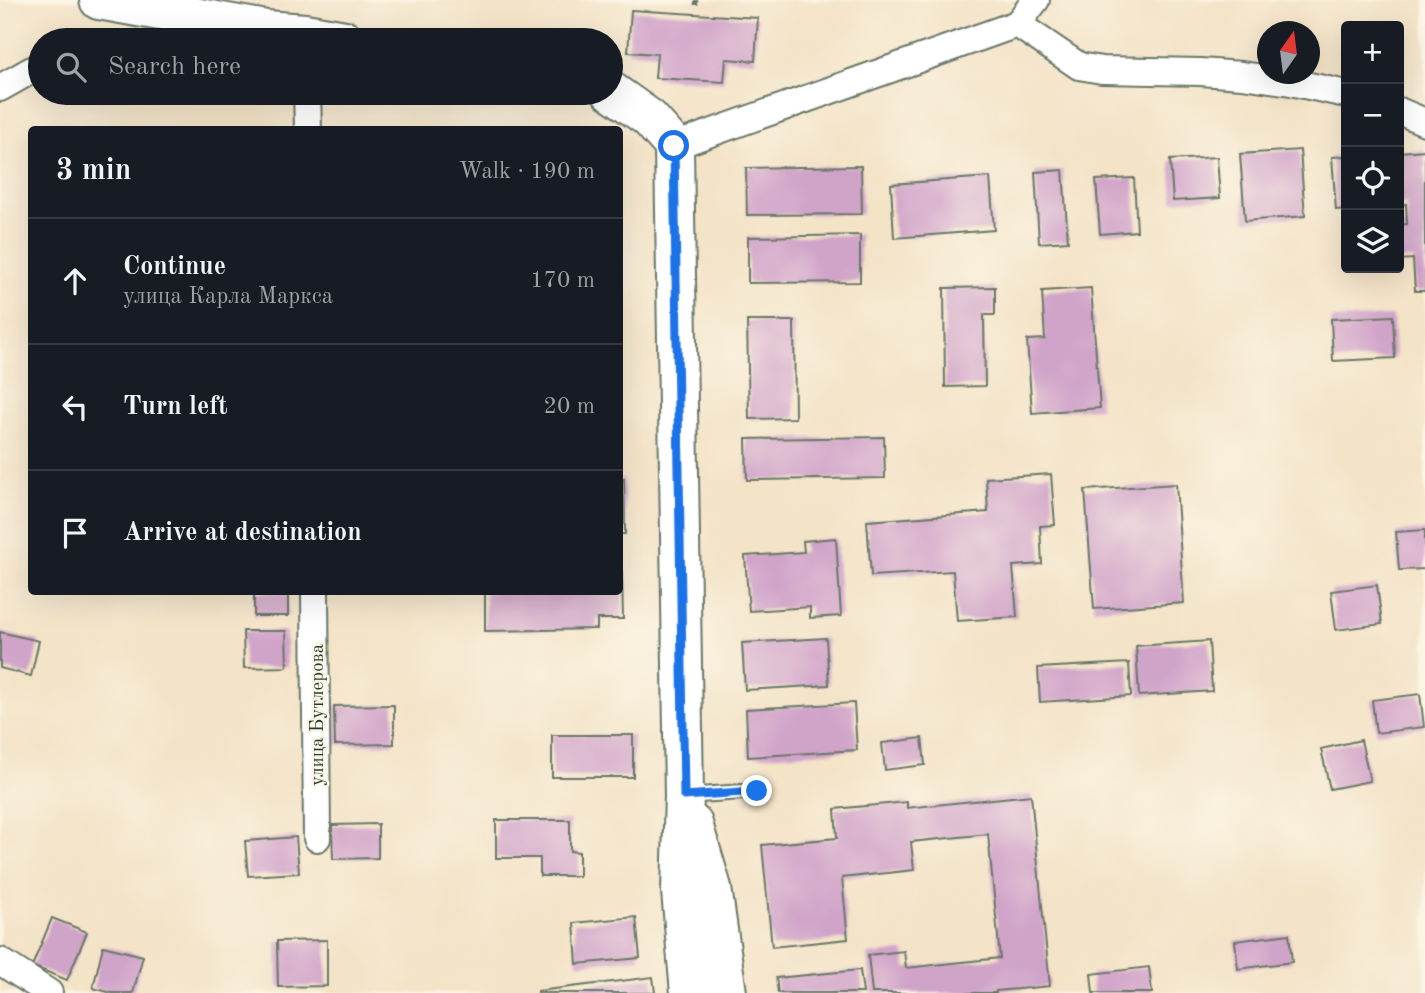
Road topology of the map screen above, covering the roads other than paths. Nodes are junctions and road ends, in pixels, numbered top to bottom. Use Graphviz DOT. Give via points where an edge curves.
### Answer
graph roads {
  1 [pos="99,0"];
  2 [pos="1036,0"];
  3 [pos="1017,24"];
  4 [pos="224,28"];
  5 [pos="28,72"];
  6 [pos="0,88"];
  7 [pos="1341,93"];
  8 [pos="623,100"];
  9 [pos="307,105"];
  10 [pos="1404,113"];
  11 [pos="1425,121"];
  12 [pos="308,126"];
  13 [pos="674,146"];
  14 [pos="315,595"];
  15 [pos="757,791"];
  16 [pos="684,796"];
  17 [pos="317,838"];
  18 [pos="696,889"];
  19 [pos="0,961"];
  20 [pos="49,993"];
  21 [pos="690,993"];
  22 [pos="727,993"];
  1 -- 4 [label="main road"];
  2 -- 3 [label="street"];
  3 -- 7 [label="street" via="1079,66 1242,75"];
  3 -- 13 [label="street"];
  5 -- 6 [label="street"];
  8 -- 13 [label="main road" via="649,118"];
  9 -- 12 [label="street"];
  10 -- 11 [label="street"];
  13 -- 16 [label="main road"];
  14 -- 17 [label="street, улица Бутлерова"];
  15 -- 16 [label="lane"];
  16 -- 18 [label="main road"];
  18 -- 21 [label="main road"];
  18 -- 22 [label="main road"];
  19 -- 20 [label="street"];
}
